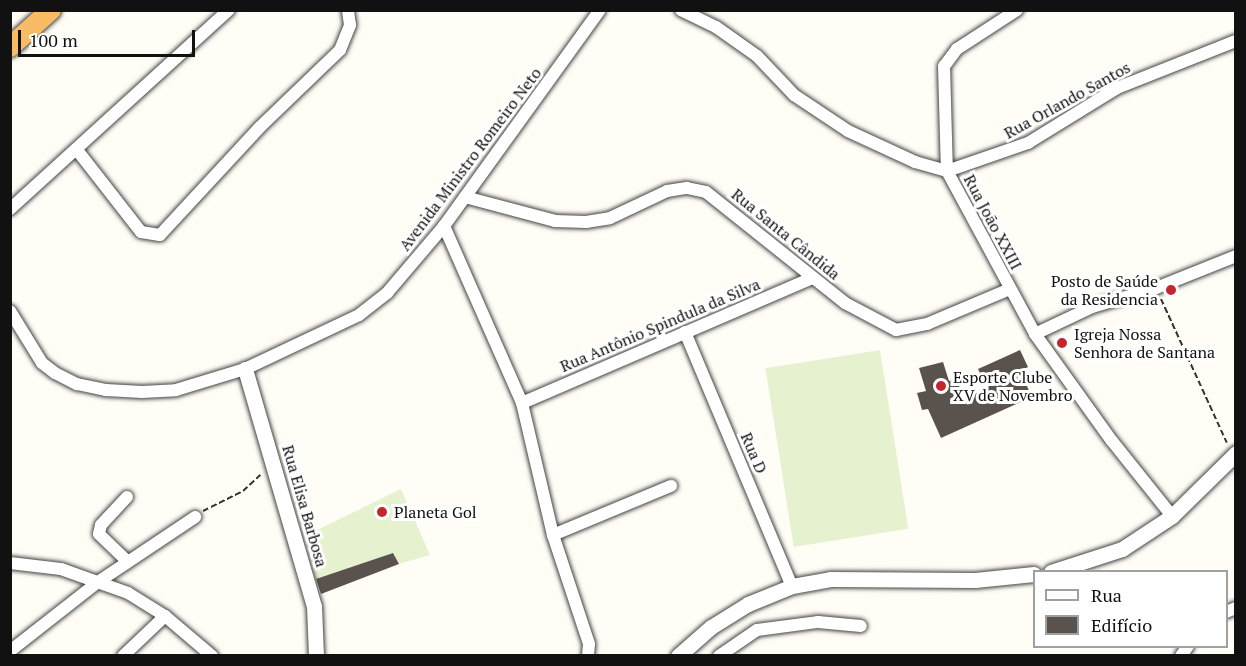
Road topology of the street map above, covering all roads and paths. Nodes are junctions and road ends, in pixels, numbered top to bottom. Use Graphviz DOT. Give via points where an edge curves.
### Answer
graph roads {
  1 [pos="51,10"];
  2 [pos="229,10"];
  3 [pos="348,10"];
  4 [pos="600,10"];
  5 [pos="681,10"];
  6 [pos="1017,10"];
  7 [pos="1236,41"];
  8 [pos="10,47"];
  9 [pos="77,150"];
  10 [pos="947,171"];
  11 [pos="465,197"];
  12 [pos="10,209"];
  13 [pos="444,226"];
  14 [pos="1236,256"];
  15 [pos="812,278"];
  16 [pos="1156,288"];
  17 [pos="1010,289"];
  18 [pos="10,311"];
  19 [pos="685,332"];
  20 [pos="1035,334"];
  21 [pos="245,369"];
  22 [pos="522,403"];
  23 [pos="1234,454"];
  24 [pos="274,462"];
  25 [pos="671,486"];
  26 [pos="127,497"];
  27 [pos="1172,516"];
  28 [pos="195,517"];
  29 [pos="553,535"];
  30 [pos="128,562"];
  31 [pos="10,563"];
  32 [pos="1057,570"];
  33 [pos="1033,574"];
  34 [pos="98,582"];
  35 [pos="792,586"];
  36 [pos="165,616"];
  37 [pos="861,626"];
  38 [pos="10,651"];
  39 [pos="123,656"];
  40 [pos="212,656"];
  41 [pos="316,656"];
  42 [pos="588,656"];
  43 [pos="678,656"];
  44 [pos="719,656"];
  1 -- 8 [label="highway"];
  2 -- 9 [label="street"];
  3 -- 9 [label="street" via="350,25 340,50 260,127 160,235 141,232"];
  4 -- 11 [label="street, Avenida Ministro Romeiro Neto"];
  5 -- 10 [label="street, Rua João XXIII" via="716,27 757,56 794,95 848,131 915,162"];
  6 -- 10 [label="street" via="957,49 944,66"];
  7 -- 10 [label="street, Rua Orlando Santos" via="1117,88 1028,143"];
  9 -- 12 [label="street"];
  10 -- 17 [label="street, Rua João XXIII"];
  11 -- 13 [label="street, Avenida Ministro Romeiro Neto"];
  11 -- 15 [label="street, Rua Santa Cândida" via="545,219 586,222 610,218 667,191 687,188 706,192"];
  13 -- 21 [label="street, Avenida Ministro Romeiro Neto" via="387,293 359,315"];
  13 -- 22 [label="street"];
  14 -- 16 [label="street"];
  15 -- 17 [label="street, Rua Santa Cândida" via="868,319 896,330 927,324"];
  15 -- 19 [label="street, Rua Antônio Spindula da Silva"];
  16 -- 20 [label="street" via="1092,307"];
  16 -- 23 [label="path"];
  17 -- 20 [label="street, Rua João XXIII"];
  18 -- 21 [label="street, Avenida Ministro Romeiro Neto" via="42,363 77,384 106,390 176,390"];
  19 -- 22 [label="street, Rua Antônio Spindula da Silva"];
  19 -- 35 [label="street, Rua D"];
  20 -- 27 [label="street, Rua João XXIII"];
  21 -- 24 [label="street, Rua Elisa Barbosa"];
  22 -- 29 [label="street"];
  23 -- 27 [label="street"];
  24 -- 28 [label="path" via="243,492"];
  24 -- 41 [label="street, Rua Elisa Barbosa" via="314,606"];
  25 -- 29 [label="street"];
  26 -- 30 [label="street" via="101,525 99,534"];
  27 -- 32 [label="street" via="1122,549"];
  28 -- 30 [label="street"];
  29 -- 42 [label="street" via="582,618"];
  30 -- 34 [label="street"];
  31 -- 34 [label="street" via="62,569"];
  33 -- 35 [label="street" via="975,580 830,579"];
  34 -- 36 [label="street" via="128,593"];
  34 -- 38 [label="street"];
  35 -- 43 [label="street" via="748,604 711,627"];
  36 -- 39 [label="street"];
  36 -- 40 [label="street"];
  37 -- 44 [label="street" via="818,622 757,630"];
}
